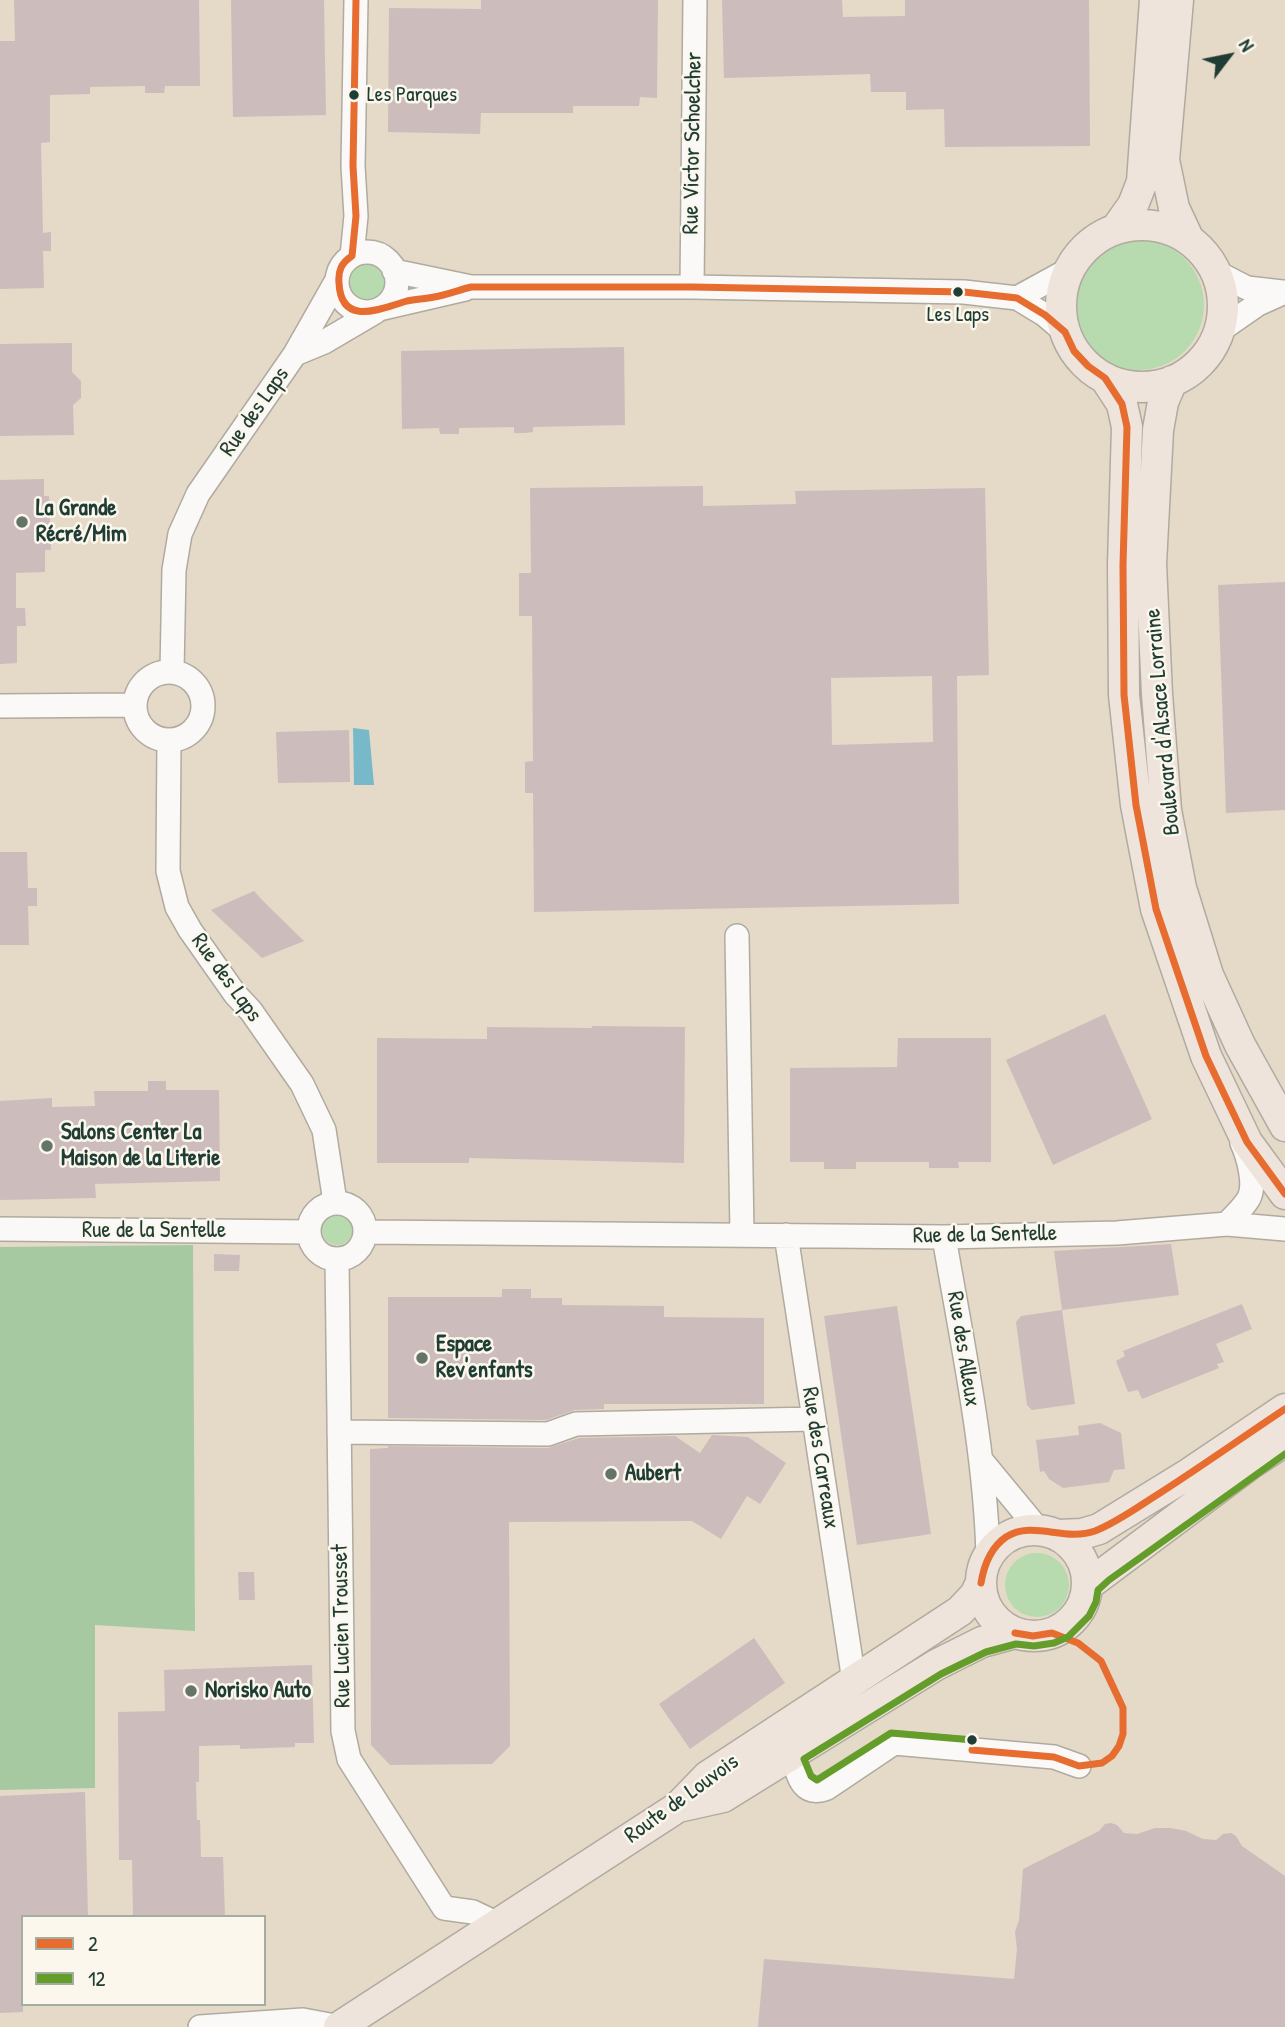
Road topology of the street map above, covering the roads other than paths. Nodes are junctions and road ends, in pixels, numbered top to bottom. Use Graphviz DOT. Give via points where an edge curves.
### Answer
graph roads {
  1 [pos="356,0"];
  2 [pos="695,0"];
  3 [pos="1155,0"];
  4 [pos="1178,0"];
  5 [pos="356,216"];
  6 [pos="1116,229"];
  7 [pos="1189,240"];
  8 [pos="378,255"];
  9 [pos="352,256"];
  10 [pos="1070,269"];
  11 [pos="394,271"];
  12 [pos="1216,272"];
  13 [pos="337,280"];
  14 [pos="471,287"];
  15 [pos="692,287"];
  16 [pos="1285,292"];
  17 [pos="1017,298"];
  18 [pos="379,310"];
  19 [pos="1219,331"];
  20 [pos="1065,332"];
  21 [pos="295,354"];
  22 [pos="1105,378"];
  23 [pos="1172,381"];
  24 [pos="172,671"];
  25 [pos="134,705"];
  26 [pos="0,706"];
  27 [pos="169,740"];
  28 [pos="737,936"];
  29 [pos="1206,1055"];
  30 [pos="1285,1126"];
  31 [pos="1285,1194"];
  32 [pos="335,1202"];
  33 [pos="1227,1224"];
  34 [pos="1285,1228"];
  35 [pos="0,1229"];
  36 [pos="308,1232"];
  37 [pos="366,1233"];
  38 [pos="742,1234"];
  39 [pos="786,1235"];
  40 [pos="944,1237"];
  41 [pos="337,1260"];
  42 [pos="1285,1409"];
  43 [pos="814,1419"];
  44 [pos="339,1432"];
  45 [pos="1285,1441"];
  46 [pos="981,1460"];
  47 [pos="1285,1460"];
  48 [pos="1250,1464"];
  49 [pos="1048,1532"];
  50 [pos="985,1569"];
  51 [pos="1088,1585"];
  52 [pos="1015,1633"];
  53 [pos="854,1681"];
  54 [pos="792,1754"];
  55 [pos="1079,1766"];
  56 [pos="678,1807"];
  57 [pos="496,1923"];
  58 [pos="200,2027"];
  59 [pos="339,2027"];
  1 -- 5 [label="street"];
  2 -- 15 [label="street, Rue Victor Schoelcher"];
  3 -- 6 [label="main road" via="1142,182"];
  4 -- 7 [label="main road" via="1164,160 1174,208"];
  5 -- 8 [label="street"];
  5 -- 9 [label="street"];
  6 -- 7 [label="main road" via="1166,228"];
  6 -- 10 [label="main road" via="1097,238"];
  7 -- 12 [label="main road"];
  8 -- 9 [label="street"];
  8 -- 11 [label="street"];
  9 -- 13 [label="street" via="341,266"];
  10 -- 17 [label="street"];
  10 -- 20 [label="main road" via="1061,311"];
  11 -- 14 [label="street, Rue des Laps"];
  11 -- 18 [label="street" via="395,292"];
  12 -- 16 [label="street" via="1247,288"];
  12 -- 19 [label="main road" via="1222,292"];
  13 -- 18 [label="street" via="347,305 360,312"];
  13 -- 21 [label="street, Rue des Laps"];
  14 -- 15 [label="street, Rue des Laps"];
  14 -- 18 [label="street, Rue des Laps"];
  15 -- 17 [label="street, Rue des Laps" via="964,292"];
  16 -- 19 [label="street"];
  17 -- 20 [label="street, Rue des Laps"];
  18 -- 21 [label="street, Rue des Laps"];
  19 -- 23 [label="main road" via="1205,357"];
  20 -- 22 [label="main road" via="1074,351"];
  21 -- 24 [label="street, Rue des Laps" via="198,494 180,534 174,570"];
  22 -- 23 [label="main road" via="1127,386 1150,387"];
  22 -- 29 [label="main road, Boulevard d'Alsace Lorraine" via="1122,404 1127,427 1124,695 1136,806 1156,909"];
  23 -- 30 [label="main road, Boulevard d'Alsace Lorraine" via="1158,430 1151,564 1166,810 1189,921 1208,975"];
  24 -- 25 [label="street" via="154,674 140,687"];
  24 -- 27 [label="street" via="188,677 200,689 204,706 200,723 186,736"];
  25 -- 26 [label="street"];
  25 -- 27 [label="street" via="139,722 151,736"];
  27 -- 32 [label="street, Rue des Laps" via="168,871 177,907 302,1084 324,1130"];
  28 -- 38 [label="street"];
  29 -- 31 [label="main road, Boulevard d'Alsace Lorraine" via="1247,1142"];
  29 -- 33 [label="street" via="1249,1160 1251,1193"];
  32 -- 36 [label="street" via="313,1215"];
  32 -- 37 [label="street" via="357,1210"];
  33 -- 34 [label="street, Rue de la Sentelle"];
  33 -- 40 [label="street, Rue de la Sentelle" via="1117,1233"];
  35 -- 36 [label="street, Rue de la Sentelle"];
  36 -- 41 [label="street" via="319,1253"];
  37 -- 38 [label="street, Rue de la Sentelle"];
  37 -- 41 [label="street" via="359,1250"];
  38 -- 39 [label="street, Rue de la Sentelle"];
  39 -- 40 [label="street, Rue de la Sentelle"];
  39 -- 43 [label="street, Rue des Carreaux"];
  40 -- 46 [label="street, Rue des Alleux"];
  41 -- 44 [label="street, Rue Lucien Trousset"];
  42 -- 49 [label="main road" via="1099,1529 1082,1534"];
  43 -- 44 [label="street" via="576,1424 548,1434"];
  43 -- 53 [label="street, Rue des Carreaux"];
  44 -- 57 [label="street, Rue Lucien Trousset" via="343,1731 349,1759 444,1909 473,1912"];
  45 -- 48 [label="main road"];
  46 -- 49 [label="street"];
  46 -- 50 [label="street, Rue des Alleux" via="987,1506"];
  47 -- 48 [label="main road" via="1266,1469"];
  48 -- 51 [label="main road"];
  49 -- 50 [label="main road" via="1023,1530 1009,1535 997,1544"];
  49 -- 51 [label="main road" via="1071,1544 1086,1570"];
  50 -- 52 [label="main road" via="983,1599 1001,1625"];
  50 -- 53 [label="main road, Route de Louvois" via="975,1595 960,1611"];
  51 -- 52 [label="main road" via="1080,1611 1063,1628 1033,1636"];
  52 -- 54 [label="main road" via="982,1642 936,1665"];
  53 -- 56 [label="main road, Route de Louvois" via="708,1776"];
  54 -- 55 [label="street" via="802,1782 817,1792 894,1743 1054,1758"];
  54 -- 56 [label="main road" via="723,1797"];
  56 -- 57 [label="main road, Route de Louvois"];
  57 -- 59 [label="main road, Route de Louvois"];
  58 -- 59 [label="street" via="303,2020"];
}
